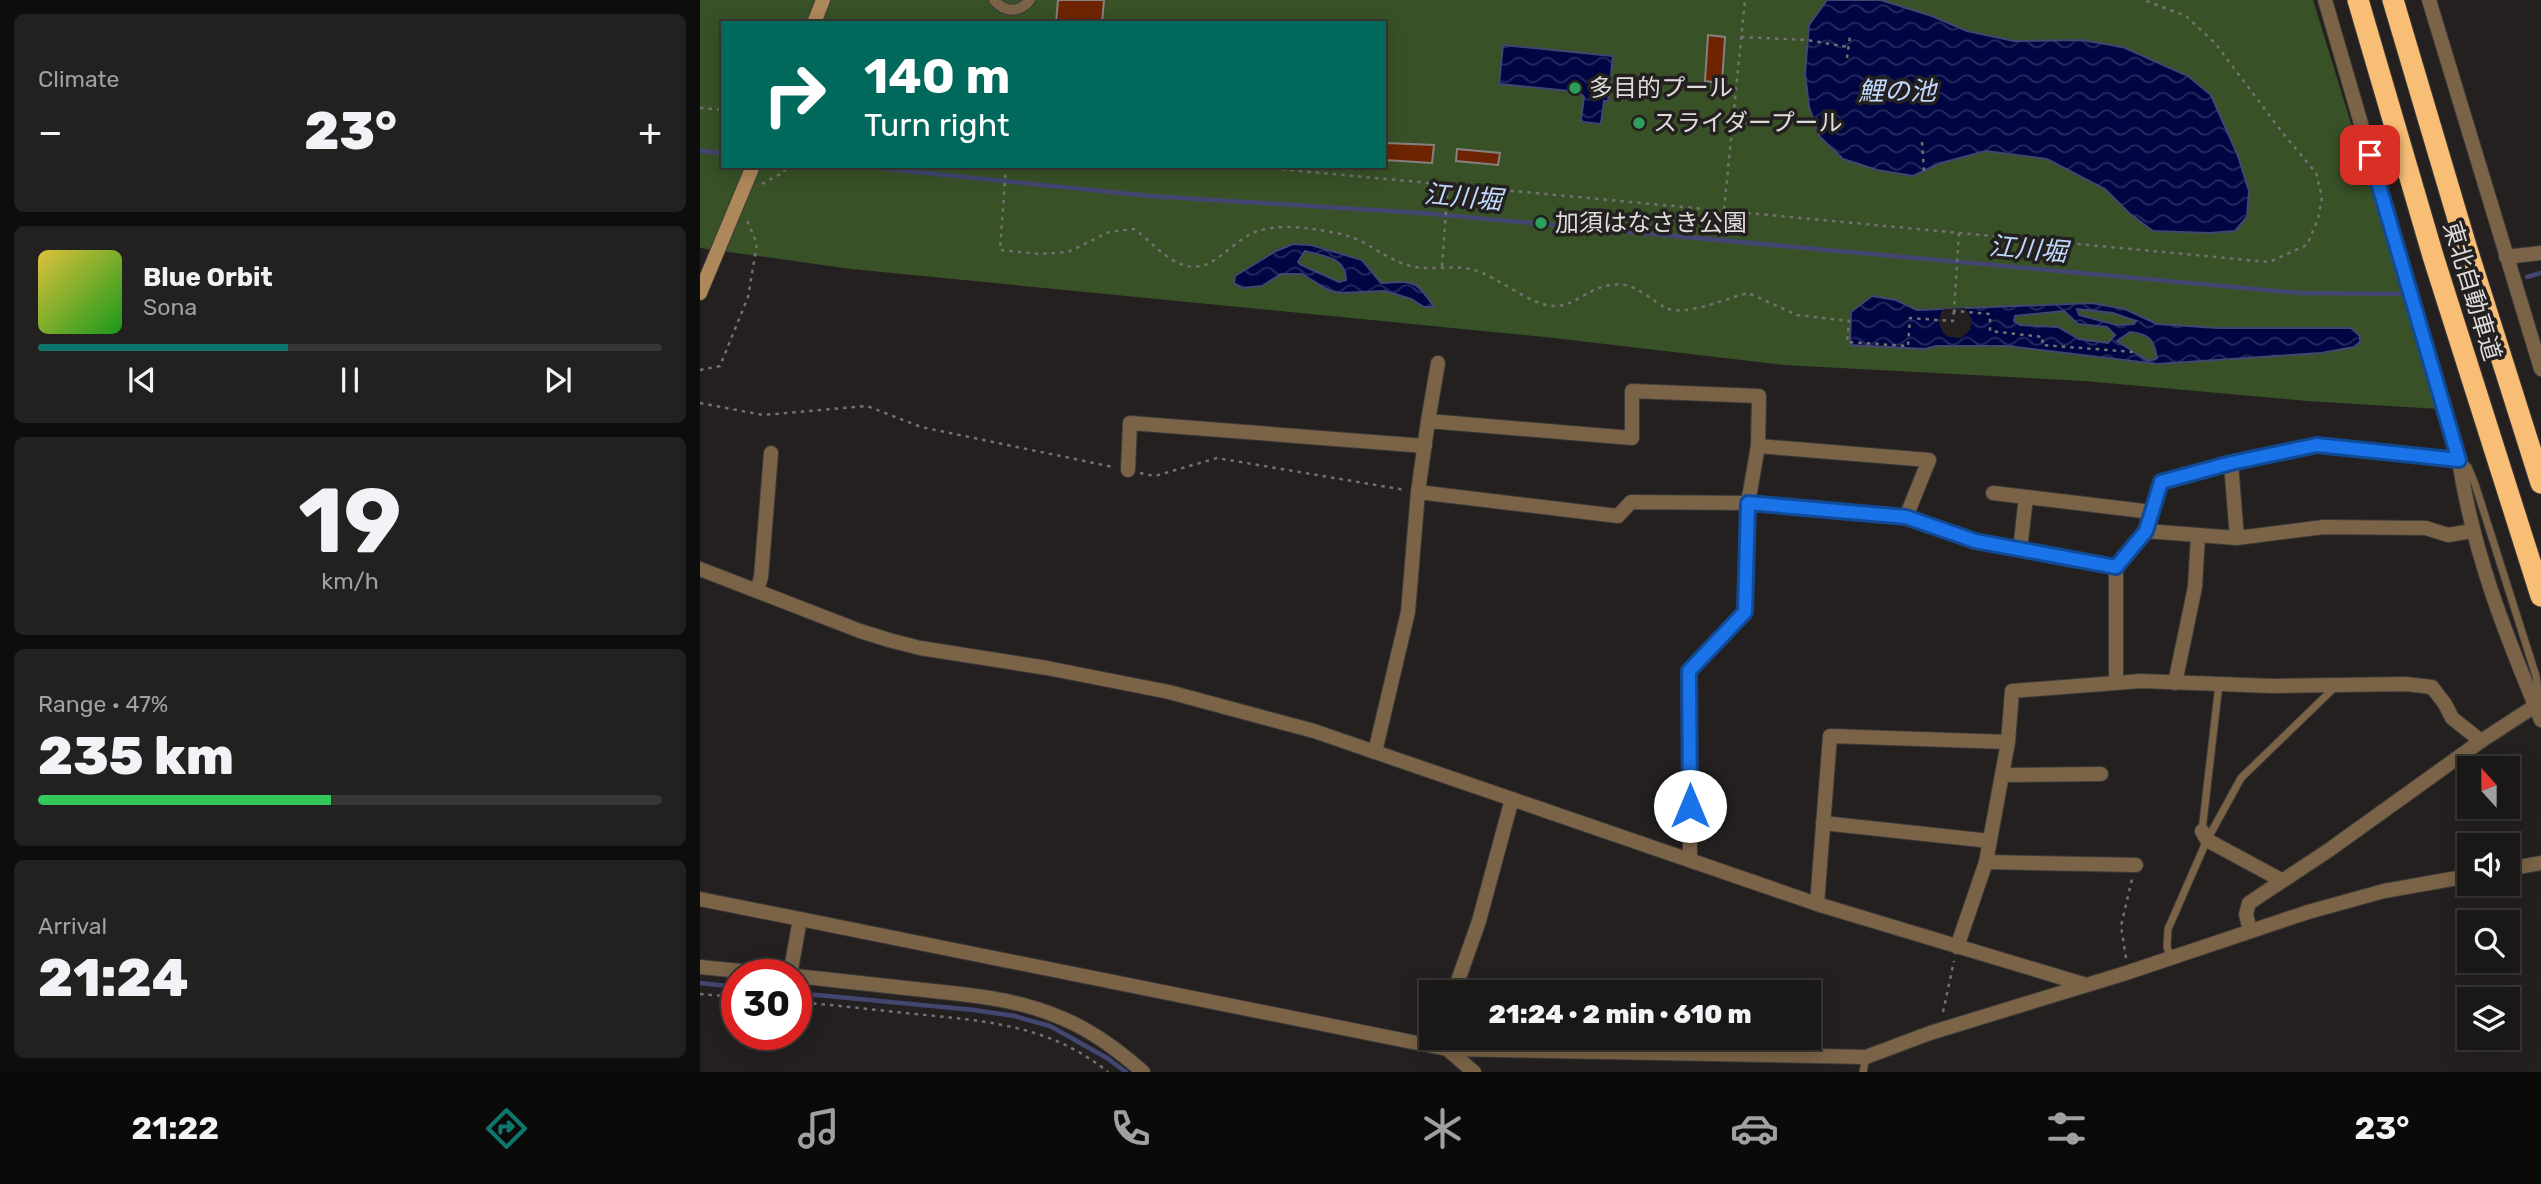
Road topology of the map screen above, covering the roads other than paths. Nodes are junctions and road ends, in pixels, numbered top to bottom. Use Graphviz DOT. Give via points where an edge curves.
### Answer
graph roads {
  1 [pos="823,0"];
  2 [pos="993,0"];
  3 [pos="1030,0"];
  4 [pos="2325,0"];
  5 [pos="2358,0"];
  6 [pos="2393,0"];
  7 [pos="2429,0"];
  8 [pos="815,21"];
  9 [pos="753,168"];
  10 [pos="2541,253"];
  11 [pos="2506,257"];
  12 [pos="704,273"];
  13 [pos="700,293"];
  14 [pos="1438,363"];
  15 [pos="2541,369"];
  16 [pos="1428,421"];
  17 [pos="1425,446"];
  18 [pos="1758,446"];
  19 [pos="771,453"];
  20 [pos="2459,460"];
  21 [pos="2231,463"];
  22 [pos="1128,470"];
  23 [pos="2541,483"];
  24 [pos="1418,492"];
  25 [pos="1993,493"];
  26 [pos="2026,497"];
  27 [pos="1748,503"];
  28 [pos="2152,512"];
  29 [pos="1906,517"];
  30 [pos="2146,531"];
  31 [pos="2472,531"];
  32 [pos="2197,536"];
  33 [pos="2237,538"];
  34 [pos="2020,550"];
  35 [pos="2116,567"];
  36 [pos="700,569"];
  37 [pos="757,591"];
  38 [pos="2541,596"];
  39 [pos="2116,683"];
  40 [pos="2175,683"];
  41 [pos="2219,684"];
  42 [pos="2337,685"];
  43 [pos="2538,713"];
  44 [pos="2481,741"];
  45 [pos="2008,743"];
  46 [pos="1375,752"];
  47 [pos="2101,774"];
  48 [pos="2002,775"];
  49 [pos="1512,799"];
  50 [pos="1823,824"];
  51 [pos="2204,835"];
  52 [pos="1990,841"];
  53 [pos="1690,860"];
  54 [pos="1986,862"];
  55 [pos="2541,863"];
  56 [pos="2136,865"];
  57 [pos="2520,867"];
  58 [pos="2457,878"];
  59 [pos="2281,880"];
  60 [pos="700,899"];
  61 [pos="1816,904"];
  62 [pos="800,919"];
  63 [pos="2250,931"];
  64 [pos="1957,947"];
  65 [pos="2171,958"];
  66 [pos="793,959"];
  67 [pos="700,967"];
  68 [pos="721,969"];
  69 [pos="812,978"];
  70 [pos="1458,980"];
  71 [pos="2084,984"];
  72 [pos="1419,1041"];
  73 [pos="1446,1050"];
  74 [pos="1618,1050"];
  75 [pos="1866,1057"];
  76 [pos="1143,1072"];
  77 [pos="1474,1072"];
  78 [pos="1863,1072"];
  1 -- 8 [label="main road"];
  2 -- 3 [label="street" via="1015,10"];
  4 -- 20 [label="street"];
  5 -- 38 [label="highway, 東北自動車道"];
  6 -- 23 [label="highway, 東北自動車道"];
  7 -- 11 [label="street"];
  9 -- 12 [label="main road"];
  10 -- 11 [label="street"];
  11 -- 15 [label="street"];
  12 -- 13 [label="main road"];
  14 -- 16 [label="street"];
  16 -- 17 [label="street"];
  16 -- 18 [label="street" via="1632,438 1632,391 1759,396"];
  17 -- 22 [label="street" via="1129,423"];
  17 -- 24 [label="street"];
  18 -- 27 [label="street"];
  18 -- 29 [label="street" via="1928,460"];
  19 -- 37 [label="street"];
  20 -- 21 [label="street" via="2317,445"];
  20 -- 31 [label="street"];
  20 -- 43 [label="lane" via="2468,467 2475,484 2532,664 2539,690"];
  21 -- 28 [label="street" via="2161,482"];
  21 -- 33 [label="street"];
  24 -- 27 [label="street" via="1618,516 1631,502"];
  24 -- 46 [label="street" via="1408,611"];
  25 -- 26 [label="street"];
  26 -- 28 [label="street"];
  26 -- 34 [label="street"];
  27 -- 29 [label="street"];
  27 -- 53 [label="street" via="1745,612 1689,671"];
  28 -- 30 [label="street"];
  29 -- 34 [label="street" via="1975,541"];
  30 -- 32 [label="street"];
  30 -- 35 [label="street"];
  31 -- 33 [label="street" via="2448,535 2426,528 2324,527"];
  31 -- 43 [label="street" via="2508,643"];
  32 -- 33 [label="street"];
  32 -- 40 [label="street" via="2195,587"];
  34 -- 35 [label="street"];
  35 -- 39 [label="street"];
  36 -- 37 [label="street"];
  37 -- 46 [label="street" via="900,643 1169,692"];
  39 -- 40 [label="street"];
  39 -- 45 [label="street" via="2012,691"];
  40 -- 41 [label="street"];
  41 -- 42 [label="street"];
  41 -- 51 [label="lane"];
  42 -- 44 [label="street" via="2432,687 2452,718"];
  42 -- 51 [label="lane" via="2241,778"];
  43 -- 44 [label="street"];
  44 -- 59 [label="street"];
  45 -- 48 [label="street"];
  45 -- 50 [label="street" via="1830,736"];
  46 -- 49 [label="street"];
  47 -- 48 [label="street"];
  48 -- 52 [label="street"];
  49 -- 53 [label="street"];
  49 -- 70 [label="street"];
  50 -- 52 [label="street"];
  50 -- 61 [label="street"];
  51 -- 59 [label="street"];
  51 -- 65 [label="lane" via="2168,929"];
  52 -- 54 [label="street"];
  53 -- 61 [label="street"];
  54 -- 56 [label="street"];
  54 -- 64 [label="street"];
  55 -- 57 [label="street"];
  58 -- 63 [label="street" via="2384,891"];
  59 -- 63 [label="street" via="2249,903"];
  60 -- 62 [label="street"];
  61 -- 64 [label="street"];
  62 -- 66 [label="street"];
  62 -- 72 [label="street"];
  63 -- 65 [label="street"];
  64 -- 71 [label="street"];
  65 -- 71 [label="street"];
  67 -- 68 [label="street"];
  69 -- 76 [label="street" via="988,997 1028,1006 1082,1028"];
  71 -- 75 [label="street"];
  73 -- 77 [label="street"];
  74 -- 75 [label="street"];
  75 -- 78 [label="lane"];
}
